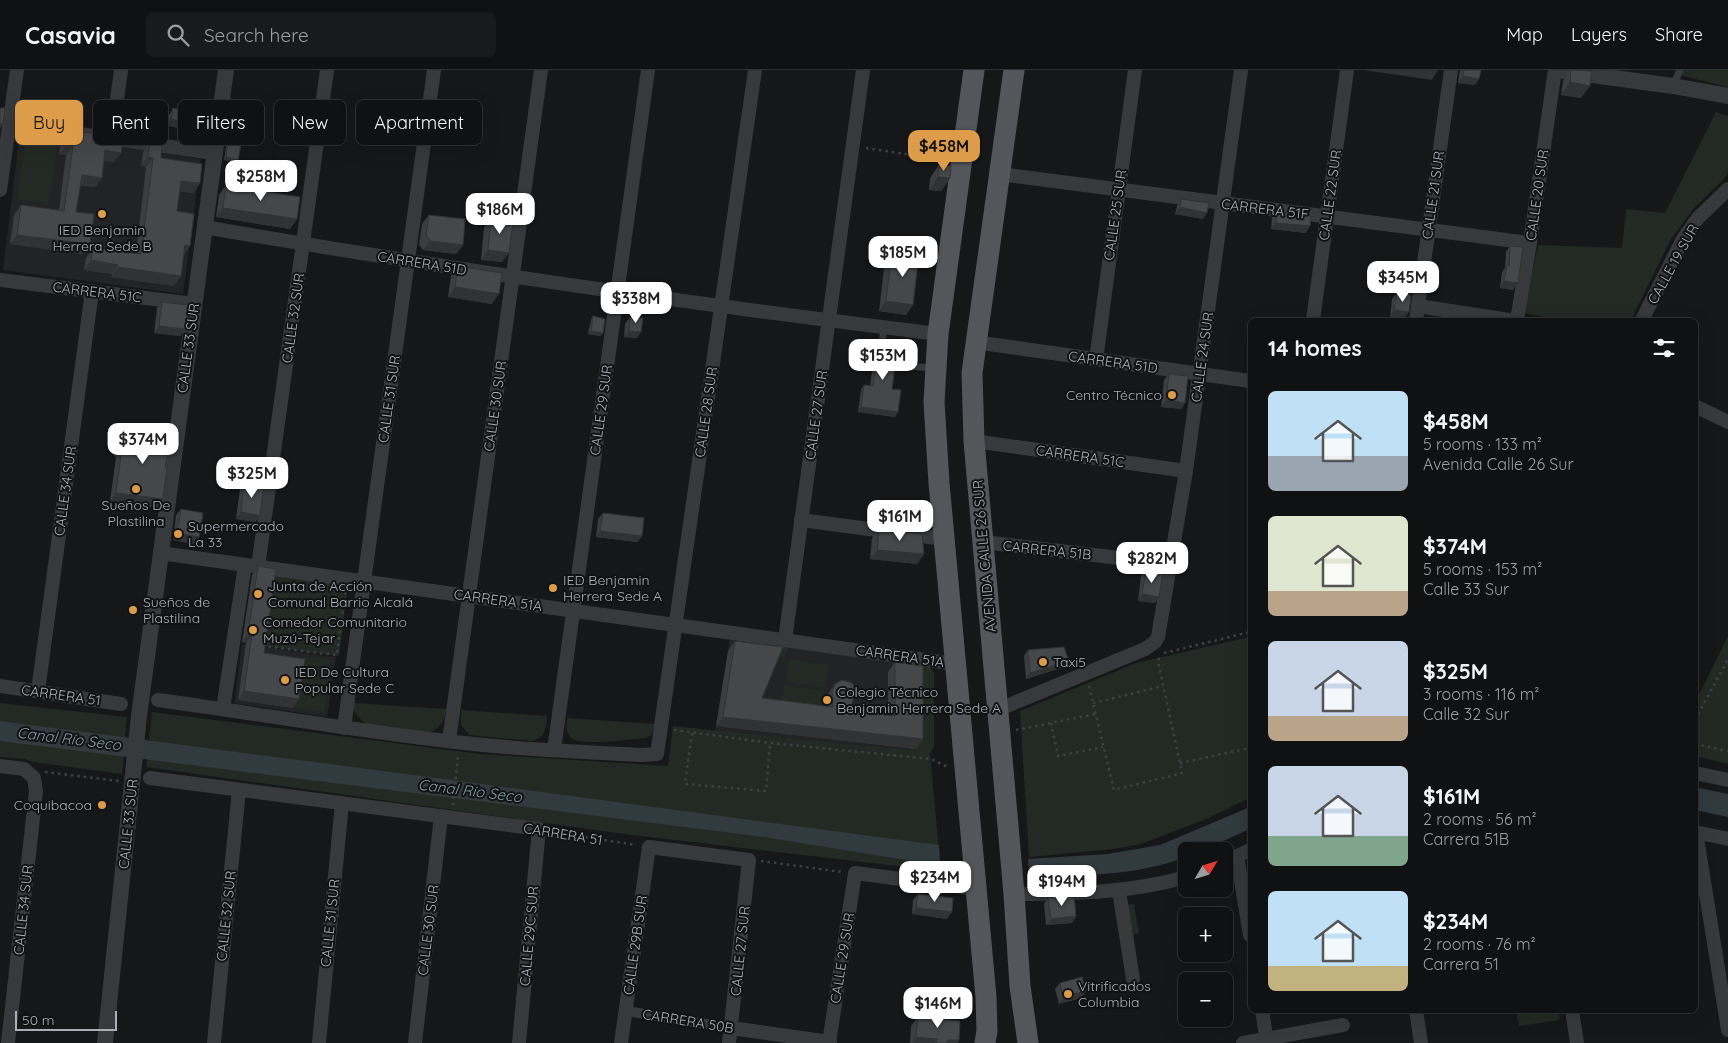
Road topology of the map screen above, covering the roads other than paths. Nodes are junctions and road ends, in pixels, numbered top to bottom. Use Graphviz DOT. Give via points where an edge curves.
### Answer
graph roads {
  1 [pos="17,70"];
  2 [pos="121,70"];
  3 [pos="226,70"];
  4 [pos="327,70"];
  5 [pos="434,70"];
  6 [pos="541,70"];
  7 [pos="648,70"];
  8 [pos="755,70"];
  9 [pos="863,70"];
  10 [pos="974,70"];
  11 [pos="1014,70"];
  12 [pos="1135,70"];
  13 [pos="1242,70"];
  14 [pos="1347,70"];
  15 [pos="1451,70"];
  16 [pos="1556,70"];
  17 [pos="1680,70"];
  18 [pos="1673,86"];
  19 [pos="1728,96"];
  20 [pos="117,100"];
  21 [pos="9,124"];
  22 [pos="93,135"];
  23 [pos="160,145"];
  24 [pos="214,153"];
  25 [pos="1000,174"];
  26 [pos="1728,189"];
  27 [pos="0,190"];
  28 [pos="1119,190"];
  29 [pos="1223,203"];
  30 [pos="1327,216"];
  31 [pos="204,227"];
  32 [pos="1428,230"];
  33 [pos="1530,243"];
  34 [pos="303,244"];
  35 [pos="408,261"];
  36 [pos="512,277"];
  37 [pos="0,280"];
  38 [pos="92,291"];
  39 [pos="617,293"];
  40 [pos="194,304"];
  41 [pos="721,307"];
  42 [pos="1417,313"];
  43 [pos="1313,318"];
  44 [pos="1483,318"];
  45 [pos="1517,318"];
  46 [pos="1643,318"];
  47 [pos="829,321"];
  48 [pos="884,328"];
  49 [pos="938,334"];
  50 [pos="975,342"];
  51 [pos="882,343"];
  52 [pos="1096,360"];
  53 [pos="893,365"];
  54 [pos="936,368"];
  55 [pos="1199,374"];
  56 [pos="1248,381"];
  57 [pos="1698,407"];
  58 [pos="1728,422"];
  59 [pos="974,441"];
  60 [pos="1186,471"];
  61 [pos="801,520"];
  62 [pos="944,539"];
  63 [pos="984,542"];
  64 [pos="160,553"];
  65 [pos="1171,564"];
  66 [pos="251,566"];
  67 [pos="364,582"];
  68 [pos="469,596"];
  69 [pos="573,611"];
  70 [pos="676,625"];
  71 [pos="785,640"];
  72 [pos="955,664"];
  73 [pos="0,686"];
  74 [pos="38,691"];
  75 [pos="158,700"];
  76 [pos="121,704"];
  77 [pos="223,709"];
  78 [pos="997,710"];
  79 [pos="344,728"];
  80 [pos="449,741"];
  81 [pos="554,750"];
  82 [pos="0,766"];
  83 [pos="1698,774"];
  84 [pos="150,778"];
  85 [pos="1728,780"];
  86 [pos="239,790"];
  87 [pos="342,803"];
  88 [pos="441,816"];
  89 [pos="539,829"];
  90 [pos="1698,833"];
  91 [pos="1728,840"];
  92 [pos="1698,850"];
  93 [pos="1244,853"];
  94 [pos="750,860"];
  95 [pos="1178,879"];
  96 [pos="977,888"];
  97 [pos="1119,891"];
  98 [pos="1014,894"];
  99 [pos="1248,908"];
  100 [pos="1133,979"];
  101 [pos="626,1011"];
  102 [pos="1262,1013"];
  103 [pos="1416,1013"];
  104 [pos="1572,1013"];
  105 [pos="1343,1025"];
  106 [pos="731,1028"];
  107 [pos="1728,1030"];
  108 [pos="1267,1041"];
  109 [pos="8,1043"];
  110 [pos="105,1043"];
  111 [pos="214,1043"];
  112 [pos="319,1043"];
  113 [pos="415,1043"];
  114 [pos="519,1043"];
  115 [pos="621,1043"];
  116 [pos="729,1043"];
  117 [pos="833,1043"];
  118 [pos="985,1043"];
  119 [pos="1028,1043"];
  120 [pos="1243,1043"];
  121 [pos="1421,1043"];
  122 [pos="1577,1043"];
  1 -- 21 [label="street"];
  2 -- 20 [label="street"];
  3 -- 24 [label="street, CALLE 33 SUR"];
  4 -- 34 [label="street, CALLE 32 SUR"];
  5 -- 35 [label="street, CALLE 31 SUR"];
  6 -- 36 [label="street, CALLE 30 SUR"];
  7 -- 39 [label="street, CALLE 29 SUR"];
  8 -- 41 [label="street, CALLE 28 SUR"];
  9 -- 47 [label="street, CALLE 27 SUR"];
  10 -- 49 [label="main road"];
  11 -- 25 [label="main road, AVENIDA CALLE 26 SUR"];
  12 -- 28 [label="street, CALLE 25 SUR"];
  13 -- 29 [label="street, CALLE 24 SUR"];
  14 -- 30 [label="street, CALLE 22 SUR"];
  15 -- 32 [label="street, CALLE 21 SUR"];
  16 -- 18 [label="street"];
  16 -- 33 [label="street, CALLE 20 SUR"];
  17 -- 18 [label="lane"];
  18 -- 19 [label="street"];
  21 -- 22 [label="street"];
  21 -- 27 [label="street"];
  23 -- 24 [label="street"];
  24 -- 31 [label="street, CALLE 33 SUR"];
  25 -- 28 [label="street, CARRERA 51F"];
  25 -- 50 [label="main road, AVENIDA CALLE 26 SUR"];
  26 -- 46 [label="street, CALLE 19 SUR" via="1698,218 1683,239"];
  28 -- 29 [label="street, CARRERA 51F"];
  28 -- 52 [label="street, CALLE 25 SUR"];
  29 -- 30 [label="street, CARRERA 51F"];
  29 -- 55 [label="street, CALLE 24 SUR"];
  30 -- 32 [label="street, CARRERA 51F"];
  30 -- 43 [label="street, CALLE 22 SUR"];
  31 -- 34 [label="street, CARRERA 51D"];
  31 -- 40 [label="street, CALLE 33 SUR"];
  32 -- 33 [label="street, CARRERA 51F"];
  32 -- 42 [label="street, CALLE 21 SUR"];
  33 -- 45 [label="street, CALLE 20 SUR"];
  34 -- 35 [label="street, CARRERA 51D"];
  34 -- 66 [label="street, CALLE 32 SUR"];
  35 -- 36 [label="street, CARRERA 51D"];
  35 -- 67 [label="street, CALLE 31 SUR"];
  36 -- 39 [label="street, CARRERA 51D"];
  36 -- 68 [label="street, CALLE 30 SUR"];
  37 -- 38 [label="street, CARRERA 51C"];
  38 -- 40 [label="street, CARRERA 51C"];
  38 -- 74 [label="street, CALLE 34 SUR"];
  39 -- 41 [label="street, CARRERA 51D"];
  39 -- 69 [label="street, CALLE 29 SUR"];
  40 -- 64 [label="street, CALLE 33 SUR"];
  41 -- 47 [label="street, CARRERA 51D"];
  41 -- 70 [label="street, CALLE 28 SUR"];
  42 -- 44 [label="street"];
  47 -- 48 [label="street, CARRERA 51D"];
  47 -- 61 [label="street, CALLE 27 SUR"];
  48 -- 49 [label="street, CARRERA 51D"];
  48 -- 51 [label="lane"];
  49 -- 54 [label="main road"];
  50 -- 52 [label="street, CARRERA 51D"];
  50 -- 59 [label="main road, AVENIDA CALLE 26 SUR" via="971,389"];
  52 -- 55 [label="street, CARRERA 51D"];
  53 -- 54 [label="lane"];
  54 -- 62 [label="main road" via="934,418"];
  55 -- 56 [label="street, CARRERA 51D"];
  55 -- 60 [label="street, CALLE 24 SUR"];
  57 -- 58 [label="street"];
  59 -- 60 [label="street, CARRERA 51C"];
  59 -- 63 [label="main road, AVENIDA CALLE 26 SUR"];
  60 -- 65 [label="street, CALLE 24 SUR"];
  61 -- 62 [label="street"];
  61 -- 71 [label="street, CALLE 27 SUR"];
  62 -- 72 [label="main road"];
  63 -- 65 [label="street, CARRERA 51B"];
  63 -- 78 [label="main road, AVENIDA CALLE 26 SUR"];
  64 -- 66 [label="street, CARRERA 51A"];
  64 -- 110 [label="street, CALLE 33 SUR" via="139,716"];
  65 -- 78 [label="street, CALLE 24 SUR" via="1158,648 1145,649"];
  66 -- 67 [label="street, CARRERA 51A"];
  66 -- 77 [label="street, CALLE 32 SUR"];
  67 -- 68 [label="street, CARRERA 51A"];
  67 -- 79 [label="street, CALLE 31 SUR"];
  68 -- 69 [label="street, CARRERA 51A"];
  68 -- 80 [label="street, CALLE 30 SUR"];
  69 -- 70 [label="street, CARRERA 51A"];
  69 -- 81 [label="street, CALLE 29 SUR"];
  70 -- 71 [label="street, CARRERA 51A"];
  70 -- 81 [label="street, CALLE 28 SUR" via="657,754"];
  71 -- 72 [label="street, CARRERA 51A"];
  72 -- 96 [label="main road"];
  73 -- 74 [label="street, CARRERA 51"];
  74 -- 76 [label="street, CARRERA 51"];
  75 -- 77 [label="street"];
  77 -- 79 [label="street"];
  78 -- 98 [label="main road, AVENIDA CALLE 26 SUR"];
  79 -- 80 [label="street"];
  80 -- 81 [label="street"];
  82 -- 109 [label="street, CALLE 34 SUR" via="29,773 36,791"];
  83 -- 85 [label="street"];
  84 -- 86 [label="street, CARRERA 51"];
  86 -- 87 [label="street, CARRERA 51"];
  86 -- 111 [label="street, CALLE 32 SUR"];
  87 -- 88 [label="street, CARRERA 51"];
  87 -- 112 [label="street, CALLE 31 SUR"];
  88 -- 89 [label="street, CARRERA 51"];
  88 -- 113 [label="street, CALLE 30 SUR"];
  89 -- 114 [label="street, CALLE 29C SUR"];
  90 -- 91 [label="street"];
  92 -- 107 [label="street"];
  93 -- 99 [label="street"];
  94 -- 101 [label="street, CALLE 29B SUR" via="650,847"];
  94 -- 106 [label="street, CALLE 27 SUR"];
  95 -- 97 [label="street"];
  96 -- 117 [label="street, CALLE 29 SUR" via="855,873"];
  96 -- 118 [label="main road" via="986,997"];
  97 -- 98 [label="street"];
  97 -- 100 [label="street"];
  98 -- 119 [label="main road, AVENIDA CALLE 26 SUR" via="1020,986"];
  101 -- 106 [label="street, CARRERA 50B"];
  101 -- 115 [label="street, CALLE 29B SUR"];
  102 -- 108 [label="street"];
  103 -- 121 [label="street"];
  104 -- 122 [label="street"];
  105 -- 108 [label="street"];
  106 -- 116 [label="street, CALLE 27 SUR"];
  106 -- 117 [label="street, CARRERA 50B"];
  108 -- 120 [label="street"];
}
